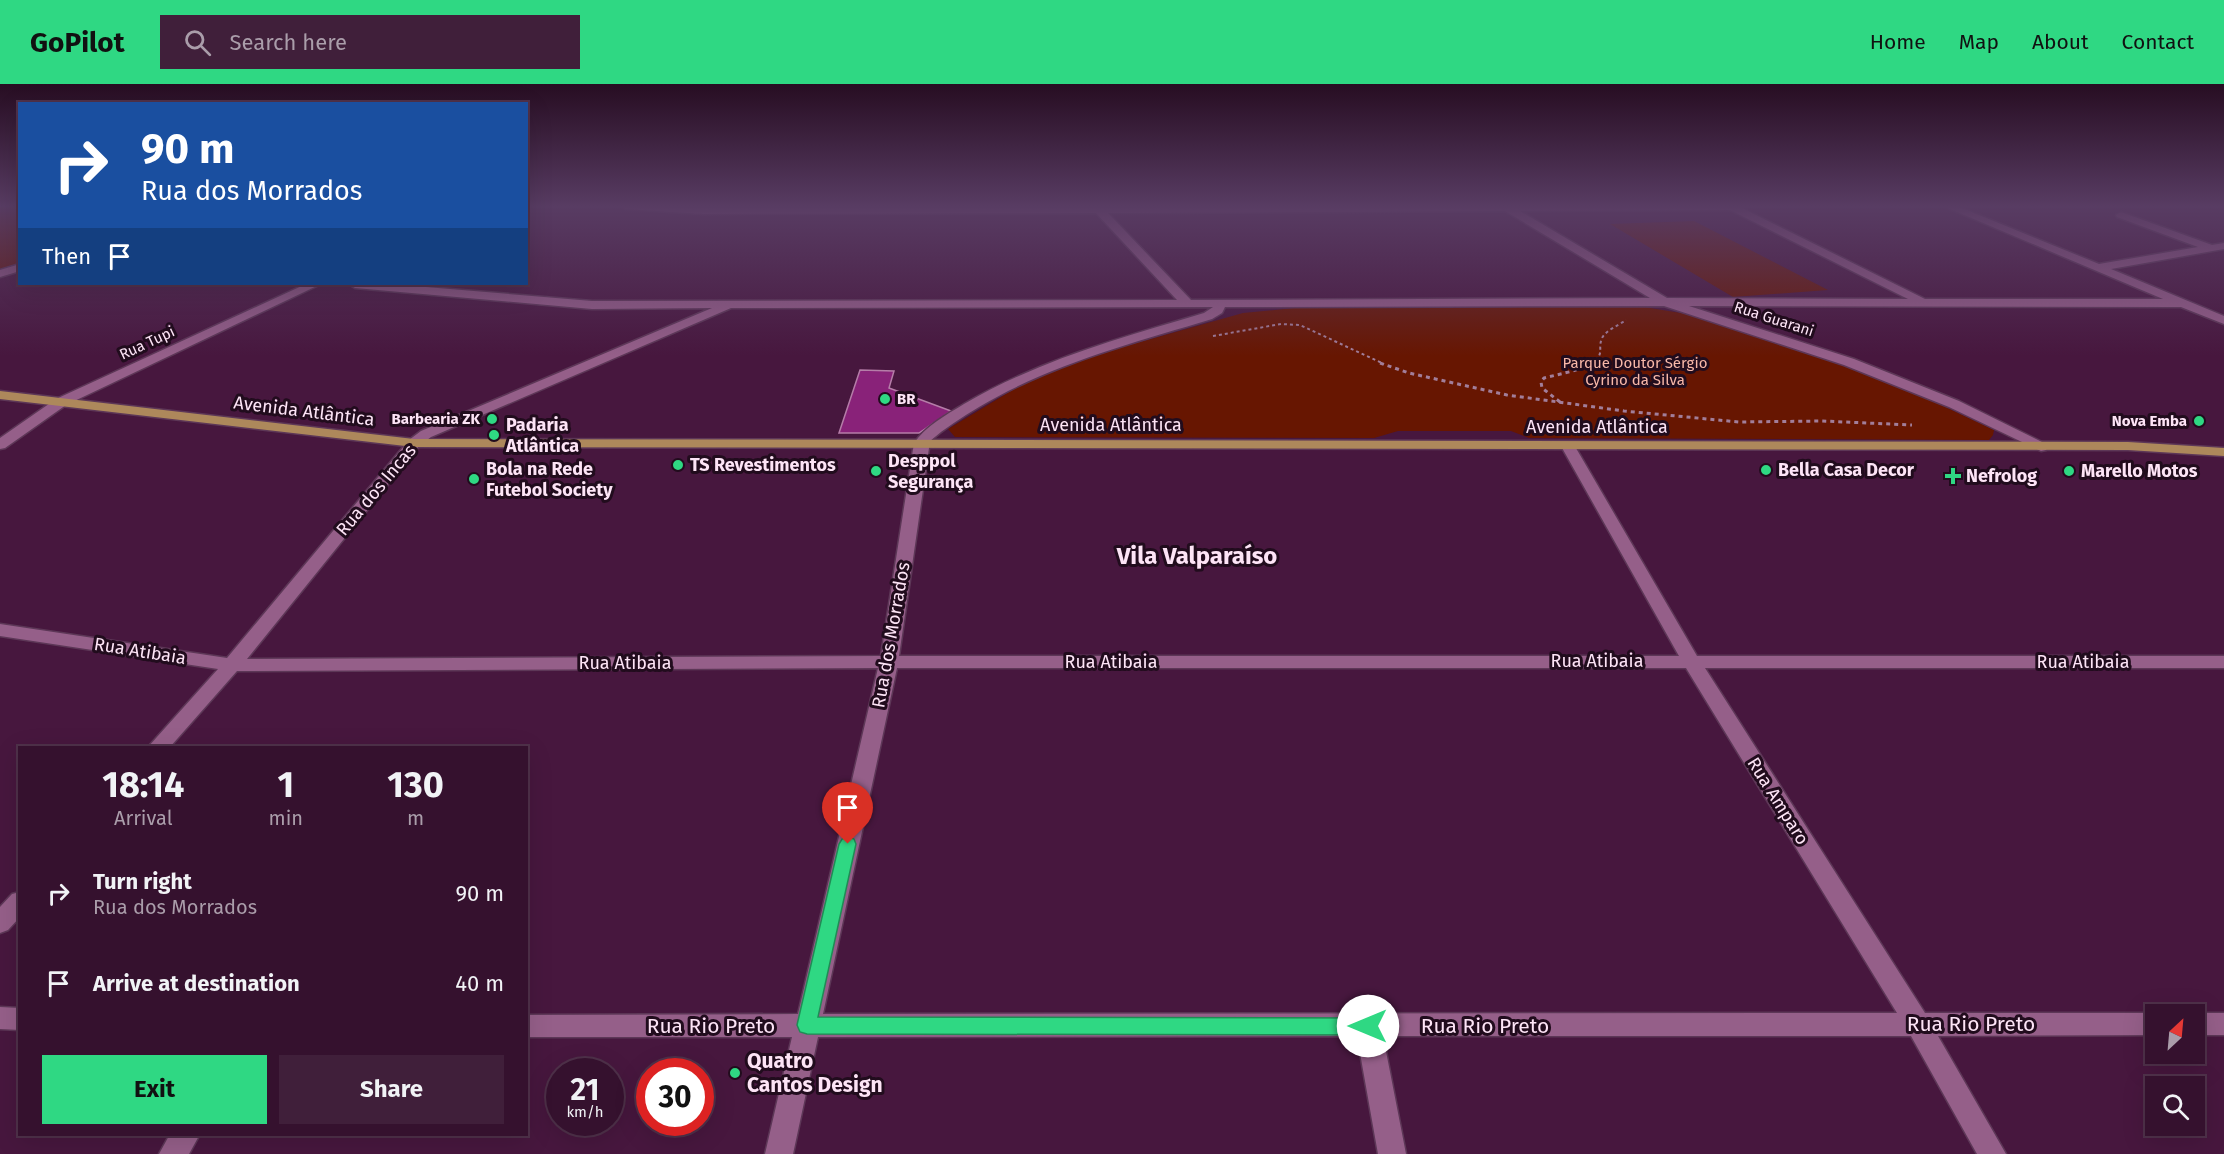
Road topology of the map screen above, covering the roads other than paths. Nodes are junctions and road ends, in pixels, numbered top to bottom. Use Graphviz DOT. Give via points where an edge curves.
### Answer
graph roads {
  1 [pos="1143,256"];
  2 [pos="1588,256"];
  3 [pos="1830,256"];
  4 [pos="2070,256"];
  5 [pos="2167,256"];
  6 [pos="18,268"];
  7 [pos="2099,268"];
  8 [pos="0,274"];
  9 [pos="313,285"];
  10 [pos="366,285"];
  11 [pos="1665,302"];
  12 [pos="1924,302"];
  13 [pos="1187,303"];
  14 [pos="1220,303"];
  15 [pos="2184,303"];
  16 [pos="733,304"];
  17 [pos="2224,320"];
  18 [pos="0,395"];
  19 [pos="61,402"];
  20 [pos="414,443"];
  21 [pos="921,443"];
  22 [pos="0,445"];
  23 [pos="1568,446"];
  24 [pos="2041,447"];
  25 [pos="2224,452"];
  26 [pos="0,630"];
  27 [pos="1691,661"];
  28 [pos="889,662"];
  29 [pos="2224,662"];
  30 [pos="232,665"];
  31 [pos="159,746"];
  32 [pos="18,903"];
  33 [pos="0,922"];
  34 [pos="0,1018"];
  35 [pos="18,1019"];
  36 [pos="1918,1024"];
  37 [pos="2145,1024"];
  38 [pos="2205,1024"];
  39 [pos="2224,1024"];
  40 [pos="807,1025"];
  41 [pos="528,1026"];
  42 [pos="1368,1026"];
  43 [pos="185,1136"];
  44 [pos="173,1154"];
  45 [pos="779,1154"];
  46 [pos="1392,1154"];
  47 [pos="1992,1154"];
  1 -- 13 [label="street"];
  2 -- 11 [label="street, Rua Guarani"];
  3 -- 12 [label="street"];
  4 -- 7 [label="street"];
  5 -- 7 [label="street"];
  6 -- 8 [label="street"];
  7 -- 15 [label="street"];
  9 -- 19 [label="street, Rua Tupi"];
  10 -- 16 [label="street" via="574,304"];
  11 -- 12 [label="street"];
  11 -- 14 [label="street"];
  11 -- 24 [label="street, Rua Guarani" via="1860,366 1954,404"];
  12 -- 15 [label="street"];
  13 -- 14 [label="street"];
  13 -- 16 [label="street"];
  14 -- 21 [label="street" via="1218,310 1208,316 1090,350 1007,384 933,431"];
  15 -- 17 [label="street"];
  16 -- 20 [label="street, Rua dos Incas" via="440,427"];
  18 -- 19 [label="main road, Avenida Atlântica"];
  19 -- 20 [label="main road, Avenida Atlântica"];
  19 -- 22 [label="street, Rua Tupi"];
  20 -- 21 [label="main road, Avenida Atlântica"];
  20 -- 30 [label="street, Rua dos Incas"];
  21 -- 23 [label="main road, Avenida Atlântica"];
  21 -- 28 [label="street, Rua dos Morrados"];
  23 -- 24 [label="main road, Avenida Atlântica"];
  23 -- 27 [label="street, Rua Amparo"];
  24 -- 25 [label="main road, Avenida Atlântica" via="2128,446"];
  26 -- 30 [label="street, Rua Atibaia"];
  27 -- 28 [label="street, Rua Atibaia"];
  27 -- 29 [label="street, Rua Atibaia"];
  27 -- 36 [label="street, Rua Amparo"];
  28 -- 30 [label="street, Rua Atibaia"];
  28 -- 40 [label="street, Rua dos Morrados"];
  30 -- 31 [label="street, Rua dos Incas"];
  32 -- 33 [label="street"];
  34 -- 35 [label="street"];
  36 -- 37 [label="street, Rua Rio Preto"];
  36 -- 42 [label="street, Rua Rio Preto"];
  36 -- 47 [label="street, Rua Amparo"];
  38 -- 39 [label="street"];
  40 -- 41 [label="street, Rua Rio Preto"];
  40 -- 42 [label="street, Rua Rio Preto"];
  40 -- 45 [label="street, Rua dos Morrados"];
  42 -- 46 [label="street"];
  43 -- 44 [label="street"];
}
